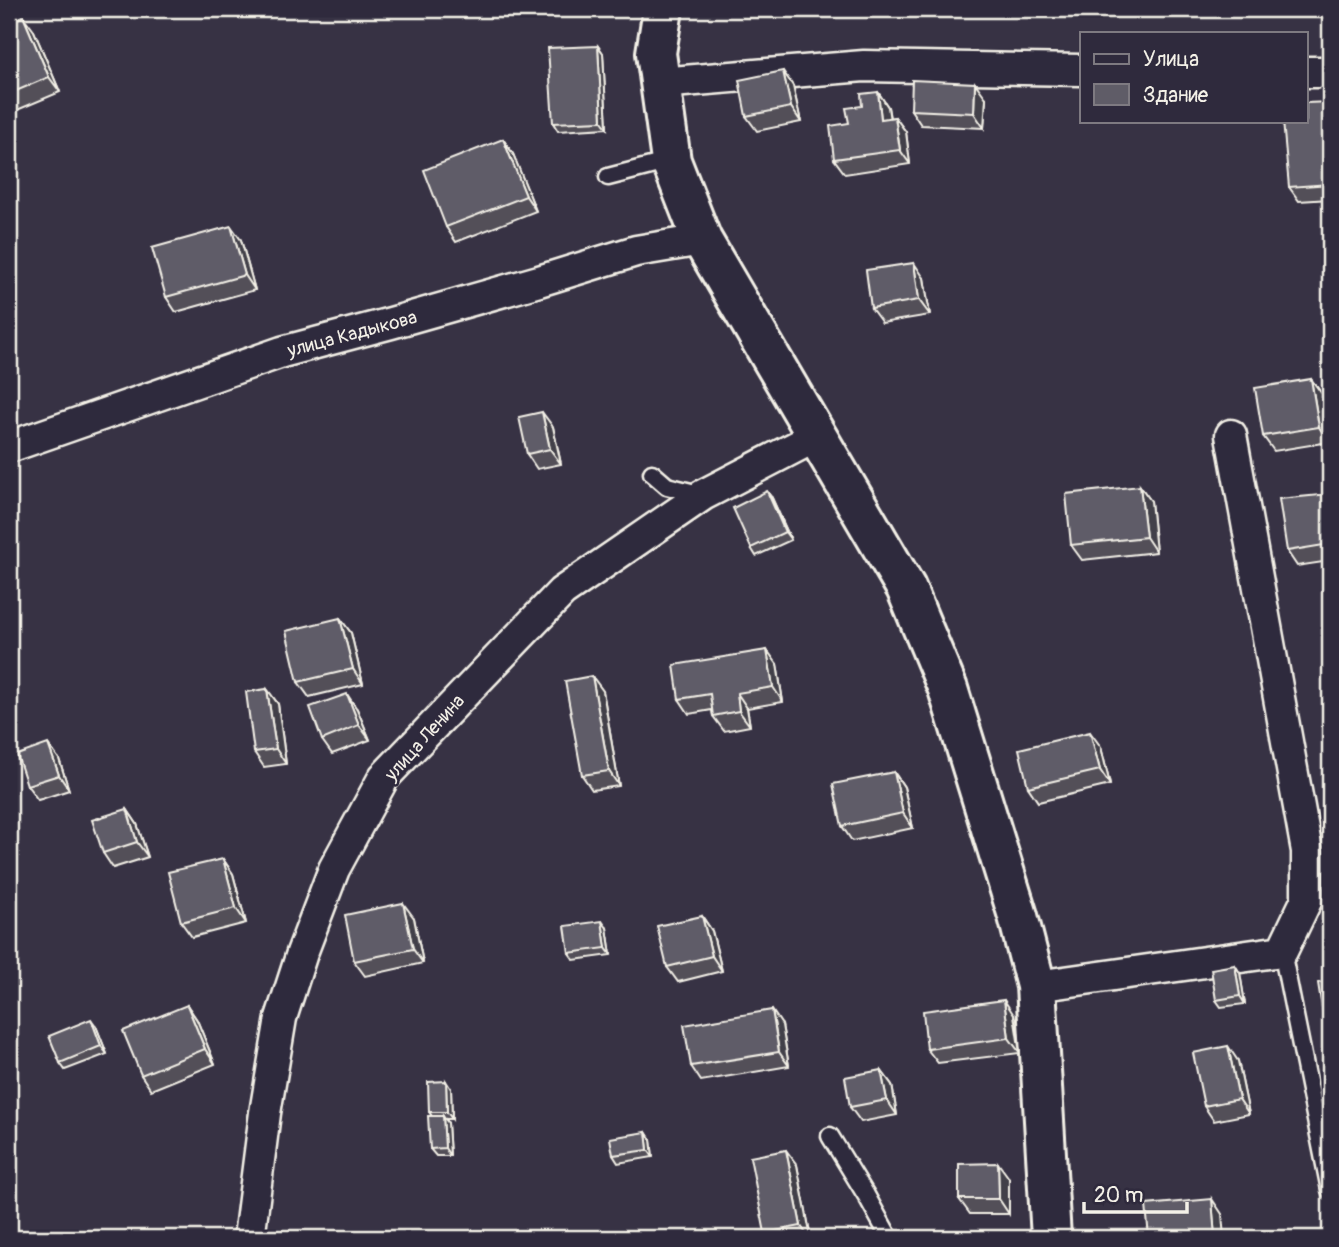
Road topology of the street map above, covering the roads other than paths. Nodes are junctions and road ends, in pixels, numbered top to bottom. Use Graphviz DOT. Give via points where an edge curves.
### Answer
graph roads {
  1 [pos="663,9"];
  2 [pos="1080,70"];
  3 [pos="1308,72"];
  4 [pos="1330,72"];
  5 [pos="660,82"];
  6 [pos="671,161"];
  7 [pos="608,177"];
  8 [pos="702,240"];
  9 [pos="1231,435"];
  10 [pos="817,436"];
  11 [pos="9,447"];
  12 [pos="652,473"];
  13 [pos="703,495"];
  14 [pos="1282,951"];
  15 [pos="1036,986"];
  16 [pos="830,1136"];
  17 [pos="1330,1190"];
  18 [pos="249,1238"];
  19 [pos="891,1238"];
  20 [pos="1051,1238"];
  1 -- 5 [label="street" via="656,52"];
  2 -- 5 [label="street" via="864,66"];
  3 -- 4 [label="street"];
  5 -- 6 [label="street"];
  6 -- 7 [label="lane"];
  6 -- 8 [label="street"];
  8 -- 10 [label="street"];
  8 -- 11 [label="street, улица Кадыкова" via="636,251 282,352"];
  9 -- 14 [label="street" via="1307,851 1307,899"];
  10 -- 13 [label="street, улица Ленина"];
  10 -- 15 [label="street" via="906,588 942,676"];
  12 -- 13 [label="lane" via="667,486"];
  13 -- 18 [label="street, улица Ленина" via="562,592 384,778 334,869 281,1018"];
  14 -- 15 [label="street"];
  14 -- 17 [label="lane"];
  15 -- 20 [label="street"];
  16 -- 19 [label="lane"];
}
